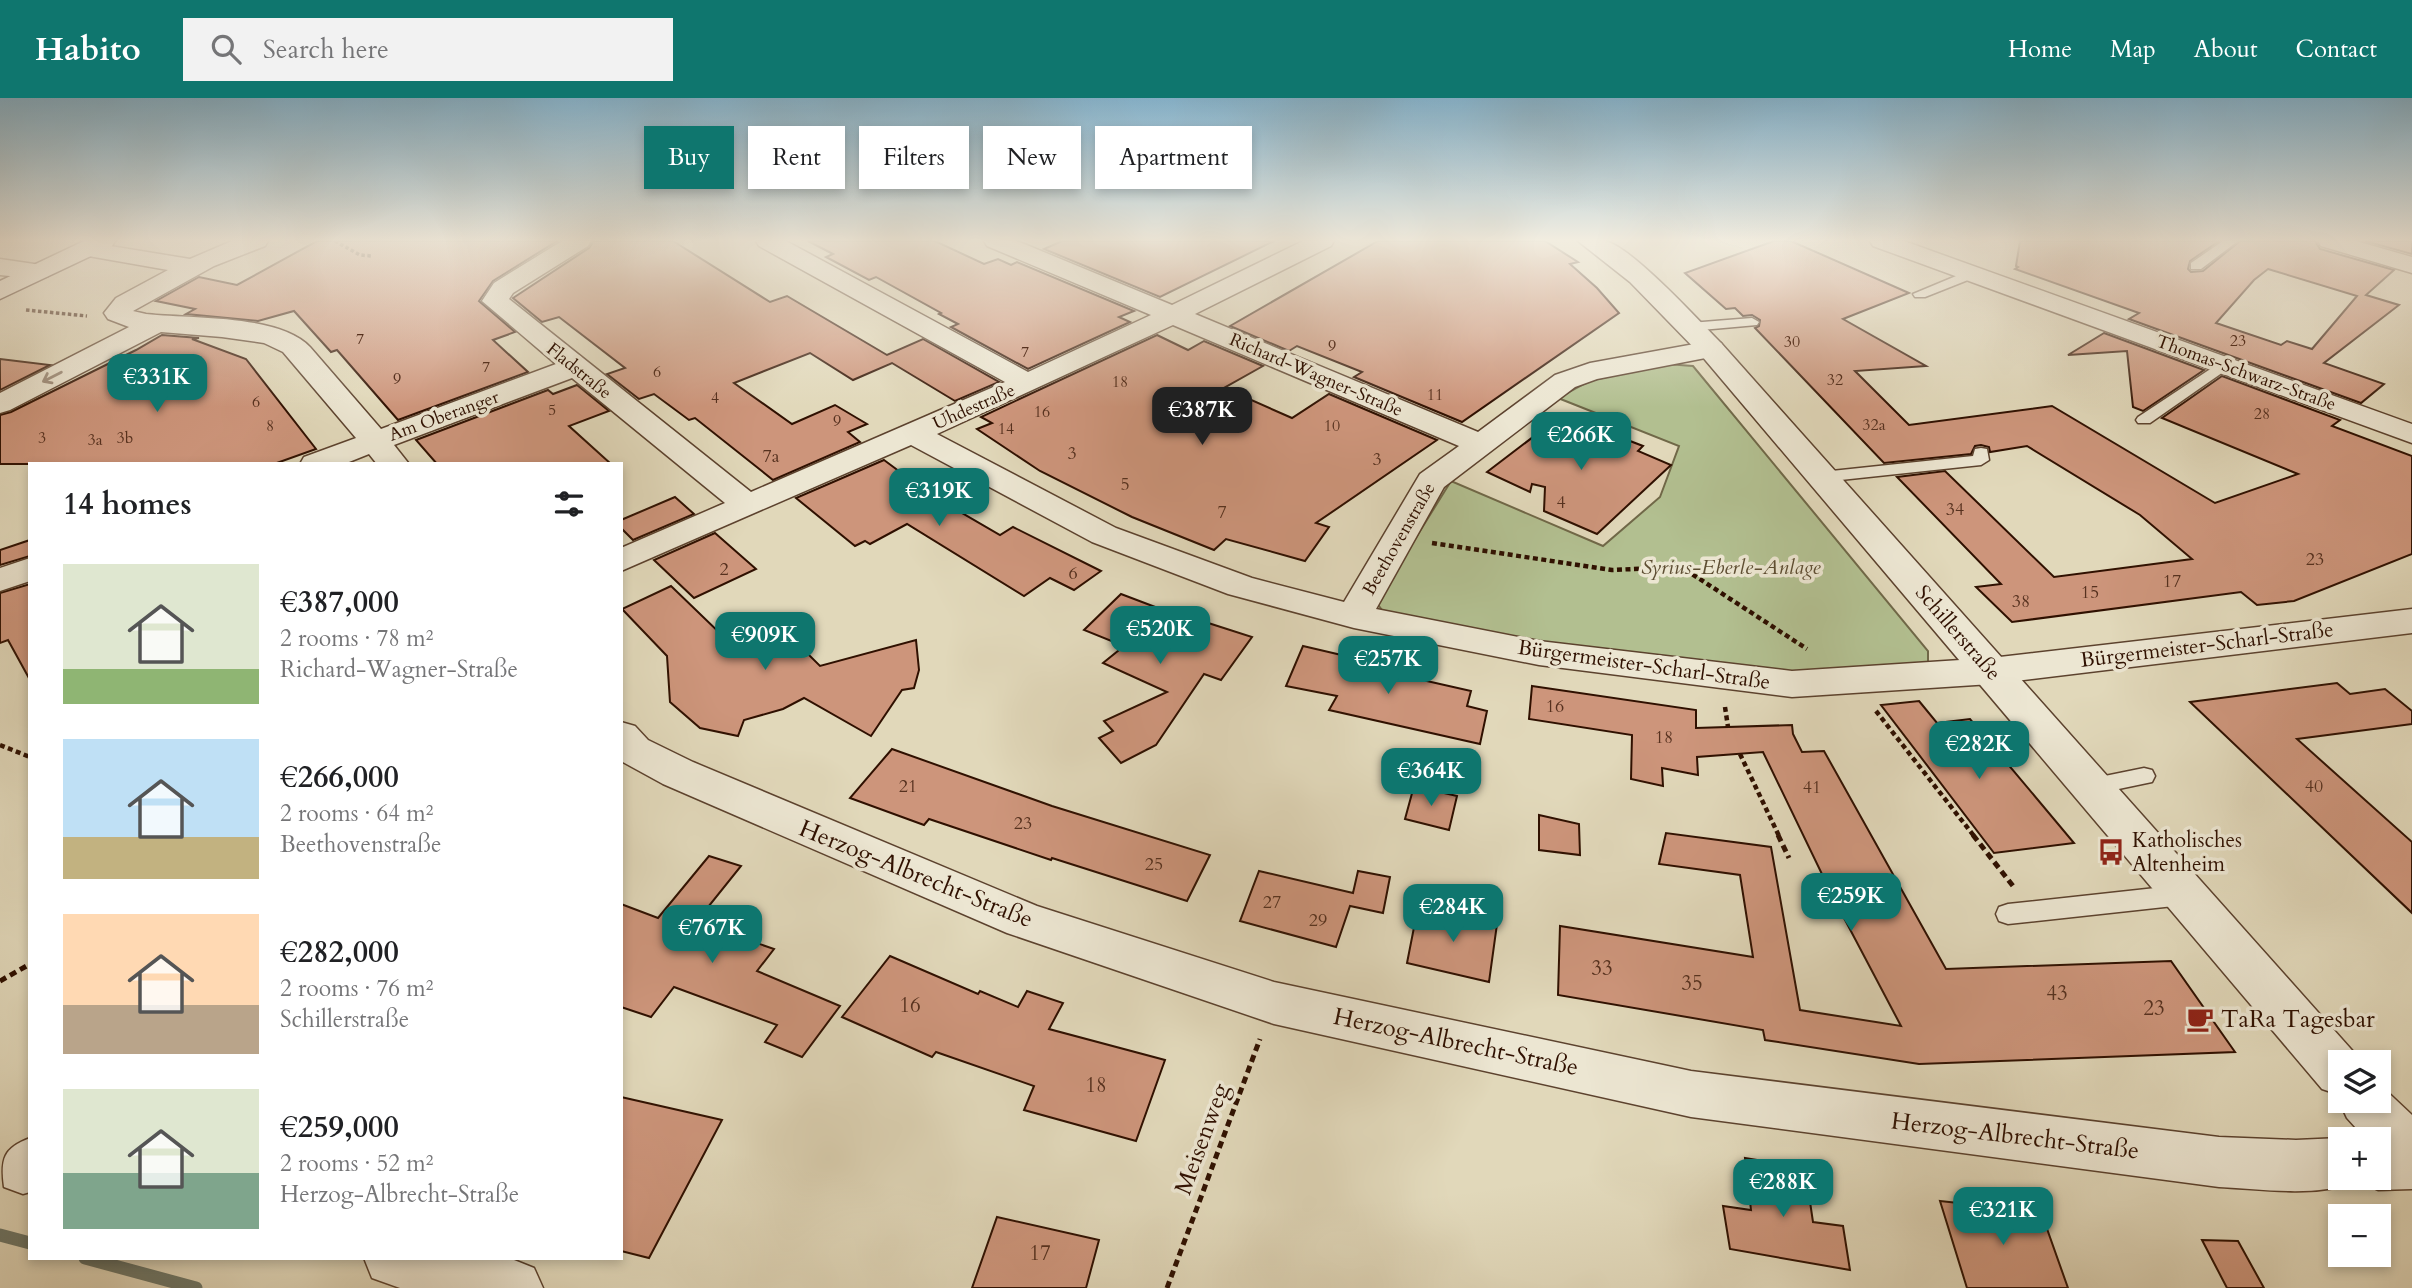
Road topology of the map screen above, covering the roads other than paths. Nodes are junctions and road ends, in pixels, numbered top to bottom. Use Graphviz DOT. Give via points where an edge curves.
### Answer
graph roads {
  1 [pos="139,297"];
  2 [pos="498,297"];
  3 [pos="869,297"];
  4 [pos="1129,297"];
  5 [pos="1210,297"];
  6 [pos="1660,297"];
  7 [pos="2037,297"];
  8 [pos="1173,315"];
  9 [pos="1752,322"];
  10 [pos="156,324"];
  11 [pos="1700,338"];
  12 [pos="2224,365"];
  13 [pos="574,367"];
  14 [pos="1027,383"];
  15 [pos="0,404"];
  16 [pos="2144,420"];
  17 [pos="914,434"];
  18 [pos="2412,434"];
  19 [pos="1481,444"];
  20 [pos="385,453"];
  21 [pos="1981,453"];
  22 [pos="328,462"];
  23 [pos="1822,477"];
  24 [pos="747,505"];
  25 [pos="623,560"];
  26 [pos="28,570"];
  27 [pos="0,580"];
  28 [pos="1354,616"];
  29 [pos="2412,621"];
  30 [pos="1991,671"];
  31 [pos="623,738"];
  32 [pos="2144,776"];
  33 [pos="2090,787"];
  34 [pos="2183,895"];
  35 [pos="2008,914"];
  36 [pos="2328,1059"];
  37 [pos="2376,1113"];
  38 [pos="2412,1153"];
  39 [pos="2328,1164"];
  40 [pos="2412,1164"];
  41 [pos="2391,1165"];
  42 [pos="400,1260"];
  43 [pos="514,1288"];
  1 -- 10 [label="street" via="117,313"];
  2 -- 13 [label="street, Fladstraße" via="495,301"];
  3 -- 14 [label="street"];
  4 -- 8 [label="street, Richard-Wagner-Straße"];
  5 -- 8 [label="street, Uhdestraße"];
  6 -- 11 [label="street, Schillerstraße"];
  7 -- 12 [label="street, Thomas-Schwarz-Straße"];
  8 -- 14 [label="street, Uhdestraße"];
  8 -- 19 [label="street, Richard-Wagner-Straße"];
  9 -- 11 [label="lane"];
  10 -- 15 [label="street, one-way"];
  10 -- 20 [label="street" via="234,327 267,333 292,344"];
  11 -- 19 [label="street, Beethovenstraße" via="1566,381"];
  11 -- 23 [label="street, Schillerstraße"];
  12 -- 16 [label="lane"];
  12 -- 18 [label="street, Thomas-Schwarz-Straße"];
  13 -- 20 [label="street, Am Oberanger"];
  13 -- 24 [label="street, Fladstraße"];
  14 -- 17 [label="street, Uhdestraße"];
  17 -- 24 [label="street, Uhdestraße"];
  17 -- 28 [label="street, Bürgermeister-Scharl-Straße" via="1104,536 1240,586"];
  19 -- 28 [label="street, Beethovenstraße" via="1431,481"];
  20 -- 22 [label="street, Am Oberanger"];
  21 -- 23 [label="lane" via="1981,460"];
  23 -- 30 [label="street, Schillerstraße"];
  24 -- 25 [label="street, Uhdestraße"];
  26 -- 27 [label="street"];
  28 -- 30 [label="street, Bürgermeister-Scharl-Straße" via="1539,653 1792,684"];
  29 -- 30 [label="street, Bürgermeister-Scharl-Straße"];
  30 -- 33 [label="street, Schillerstraße"];
  31 -- 39 [label="street, Herzog-Albrecht-Straße" via="634,750 678,773 1023,920 1274,1003 1691,1094 2219,1162"];
  32 -- 33 [label="lane"];
  33 -- 34 [label="street, Schillerstraße"];
  34 -- 35 [label="lane"];
  34 -- 36 [label="street, Schillerstraße"];
  37 -- 38 [label="street"];
  40 -- 41 [label="street"];
  42 -- 43 [label="street"];
}
